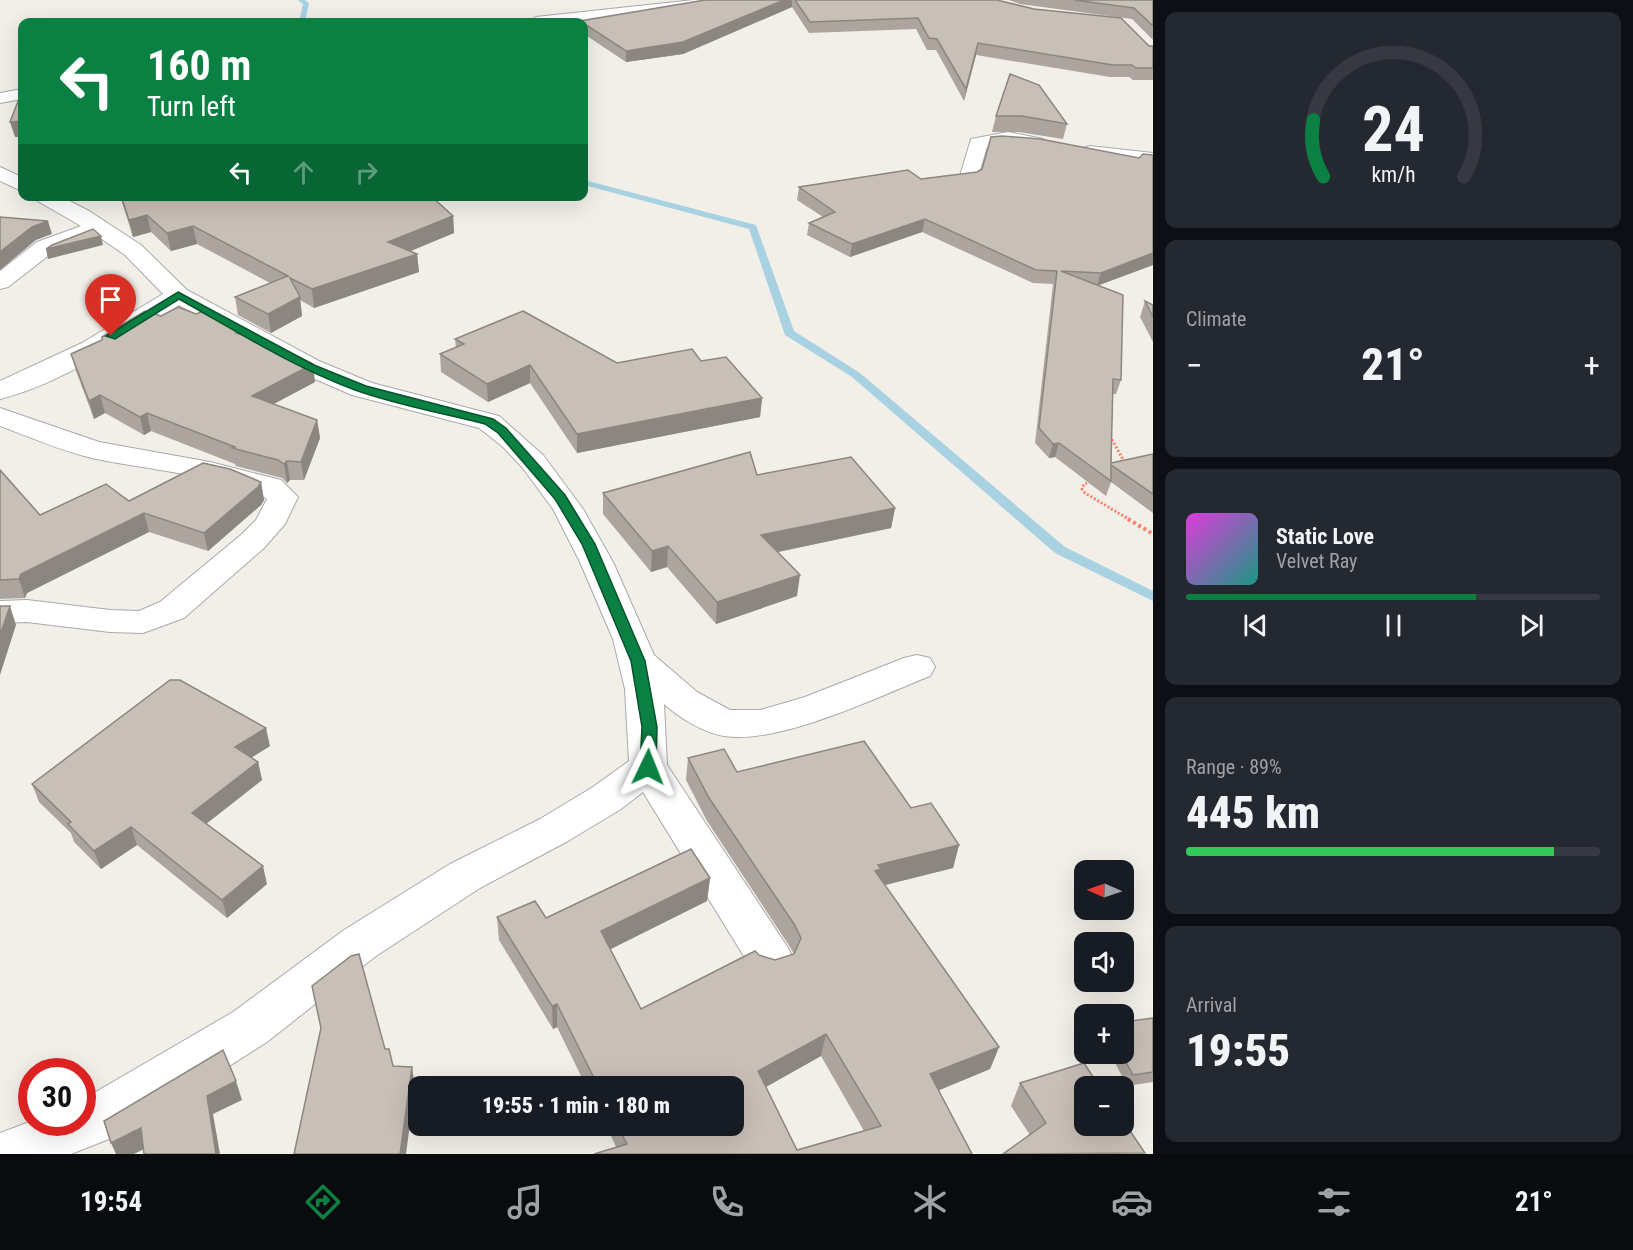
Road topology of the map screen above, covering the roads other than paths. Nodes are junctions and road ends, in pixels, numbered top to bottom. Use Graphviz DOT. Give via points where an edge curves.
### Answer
graph roads {
  1 [pos="619,0"];
  2 [pos="727,0"];
  3 [pos="633,13"];
  4 [pos="579,18"];
  5 [pos="18,95"];
  6 [pos="0,98"];
  7 [pos="1050,145"];
  8 [pos="1071,149"];
  9 [pos="1153,159"];
  10 [pos="0,173"];
  11 [pos="970,176"];
  12 [pos="18,183"];
  13 [pos="52,201"];
  14 [pos="98,226"];
  15 [pos="0,282"];
  16 [pos="178,295"];
  17 [pos="0,391"];
  18 [pos="0,416"];
  19 [pos="0,612"];
  20 [pos="638,661"];
  21 [pos="917,667"];
  22 [pos="648,767"];
  23 [pos="772,962"];
  24 [pos="9,1154"];
  1 -- 3 [label="street"];
  2 -- 3 [label="street"];
  3 -- 4 [label="street"];
  5 -- 6 [label="street"];
  7 -- 11 [label="street" via="1008,138 978,142"];
  8 -- 9 [label="street"];
  10 -- 12 [label="street"];
  13 -- 14 [label="street"];
  14 -- 15 [label="street" via="45,247"];
  14 -- 16 [label="street" via="134,250"];
  16 -- 17 [label="street" via="92,348"];
  16 -- 20 [label="street" via="337,379 489,422 502,431 560,498 589,544"];
  18 -- 19 [label="street" via="93,450 210,471 270,486 283,497 269,524 253,541 172,610 143,622"];
  20 -- 21 [label="street" via="684,701 724,723 760,723 816,707"];
  20 -- 22 [label="street" via="650,727"];
  22 -- 23 [label="street"];
  22 -- 24 [label="street" via="598,804 465,876 379,931 250,1027 160,1083 91,1122"];
}
